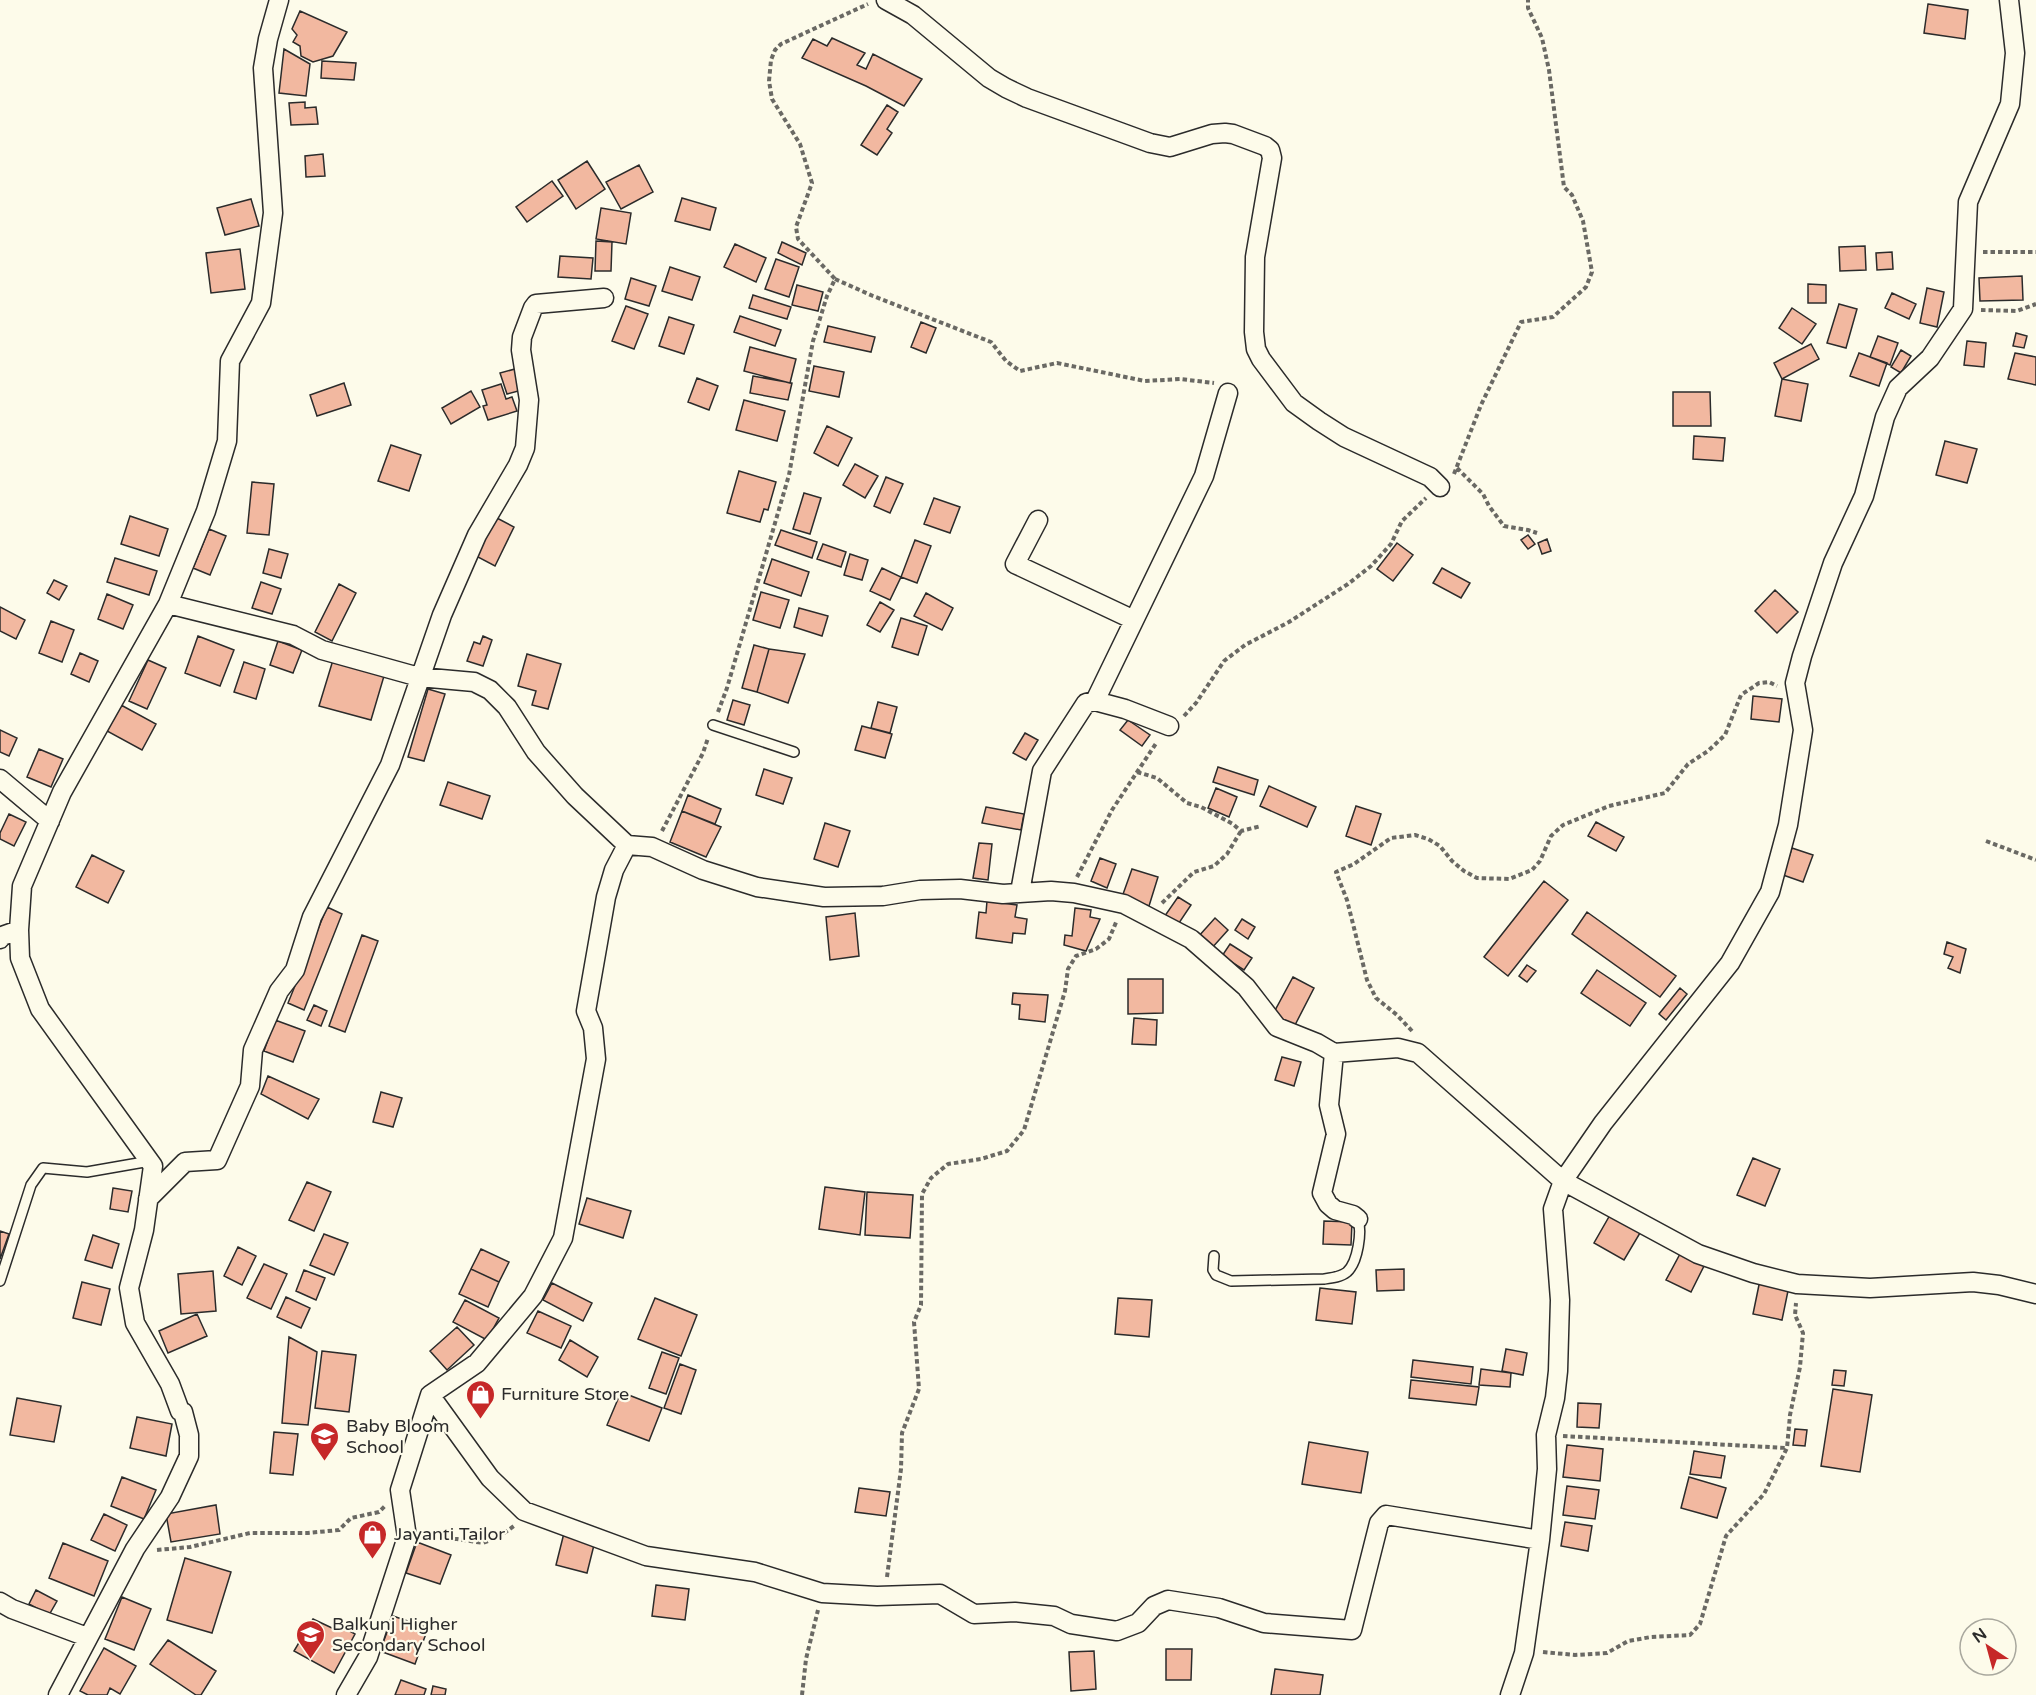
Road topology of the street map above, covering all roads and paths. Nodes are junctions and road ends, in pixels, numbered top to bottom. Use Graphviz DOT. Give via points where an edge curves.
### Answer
graph roads {
  1 [pos="279,0"];
  2 [pos="874,0"];
  3 [pos="886,0"];
  4 [pos="1528,0"];
  5 [pos="2009,0"];
  6 [pos="1965,251"];
  7 [pos="2036,252"];
  8 [pos="835,279"];
  9 [pos="604,298"];
  10 [pos="2036,304"];
  11 [pos="1963,309"];
  12 [pos="1228,393"];
  13 [pos="1457,468"];
  14 [pos="1440,487"];
  15 [pos="1038,520"];
  16 [pos="1537,533"];
  17 [pos="168,604"];
  18 [pos="1134,620"];
  19 [pos="419,677"];
  20 [pos="1796,683"];
  21 [pos="1095,701"];
  22 [pos="713,725"];
  23 [pos="1169,726"];
  24 [pos="794,752"];
  25 [pos="1137,772"];
  26 [pos="0,779"];
  27 [pos="50,821"];
  28 [pos="1261,826"];
  29 [pos="1241,831"];
  30 [pos="1986,841"];
  31 [pos="627,845"];
  32 [pos="652,847"];
  33 [pos="2036,860"];
  34 [pos="1020,892"];
  35 [pos="1074,893"];
  36 [pos="1124,904"];
  37 [pos="1147,916"];
  38 [pos="19,930"];
  39 [pos="0,939"];
  40 [pos="1334,1053"];
  41 [pos="1418,1053"];
  42 [pos="150,1161"];
  43 [pos="1563,1181"];
  44 [pos="148,1199"];
  45 [pos="1358,1219"];
  46 [pos="1214,1256"];
  47 [pos="0,1281"];
  48 [pos="1797,1284"];
  49 [pos="2036,1294"];
  50 [pos="430,1395"];
  51 [pos="1546,1435"];
  52 [pos="1787,1448"];
  53 [pos="400,1490"];
  54 [pos="524,1511"];
  55 [pos="407,1537"];
  56 [pos="1540,1540"];
  57 [pos="135,1549"];
  58 [pos="822,1593"];
  59 [pos="877,1596"];
  60 [pos="0,1602"];
  61 [pos="87,1637"];
  62 [pos="1524,1653"];
  63 [pos="58,1695"];
  64 [pos="346,1695"];
  65 [pos="802,1695"];
  66 [pos="1510,1695"];
  1 -- 17 [label="street" via="264,68 273,213 261,303 230,361 227,441 206,511"];
  2 -- 8 [label="path" via="781,44 771,60 772,99 801,144 812,183 796,227 798,239"];
  3 -- 14 [label="street" via="913,15 989,78 1027,98 1150,143 1170,147 1225,133 1270,150 1272,158 1255,257 1254,332 1261,359 1294,403 1344,436 1430,477"];
  4 -- 13 [label="path" via="1549,70 1564,187 1572,195 1583,221 1592,272 1586,287 1553,316 1521,322 1481,405"];
  5 -- 6 [label="street" via="2015,53 2010,104 1968,202"];
  6 -- 7 [label="path"];
  6 -- 11 [label="street"];
  8 -- 12 [label="path" via="991,342 1020,371 1057,363 1144,381 1218,383"];
  8 -- 22 [label="path" via="813,341 789,475"];
  9 -- 19 [label="street" via="537,304 533,308 521,350 529,400 525,448 477,536"];
  10 -- 11 [label="path" via="2017,311"];
  11 -- 20 [label="street" via="1930,358 1898,388 1885,417 1864,496 1833,563"];
  12 -- 18 [label="street" via="1204,476"];
  13 -- 14 [label="path"];
  13 -- 16 [label="path" via="1483,494 1504,526"];
  14 -- 23 [label="path" via="1402,521 1391,544 1371,566 1224,661 1196,703"];
  15 -- 18 [label="street" via="1016,564"];
  17 -- 19 [label="street" via="293,634 322,650"];
  17 -- 27 [label="street" via="62,792"];
  18 -- 21 [label="street"];
  19 -- 31 [label="street" via="474,682 490,690 507,707 536,752"];
  19 -- 44 [label="street" via="390,765 312,917 295,970 279,991 253,1050 250,1086 217,1160 185,1162"];
  20 -- 41 [label="path" via="1781,687 1759,683 1741,694 1725,735 1688,764 1665,792 1609,806 1563,825 1551,836 1532,870 1509,879 1477,878 1452,861 1440,846 1415,835 1391,838 1336,872 1367,980 1376,998 1413,1032"];
  20 -- 43 [label="street" via="1803,730 1788,825 1770,892 1730,963 1603,1123"];
  21 -- 23 [label="street"];
  21 -- 34 [label="street" via="1086,704 1042,771"];
  22 -- 24 [label="lane"];
  22 -- 32 [label="path" via="703,753"];
  23 -- 25 [label="path"];
  25 -- 29 [label="path" via="1157,778 1187,803"];
  25 -- 35 [label="path" via="1092,846 1078,874"];
  26 -- 27 [label="street"];
  27 -- 38 [label="street" via="22,886"];
  28 -- 29 [label="path"];
  29 -- 37 [label="path" via="1214,866 1194,872"];
  30 -- 33 [label="path"];
  31 -- 32 [label="street"];
  31 -- 50 [label="street" via="606,897 586,1011 593,1028 596,1059 563,1238 533,1296 477,1363"];
  32 -- 34 [label="street" via="703,870 757,887 824,897 960,888 1003,894"];
  34 -- 35 [label="street"];
  35 -- 36 [label="street"];
  36 -- 37 [label="street"];
  36 -- 59 [label="path" via="1109,939 1076,956 1068,969 1024,1130 1007,1151 948,1164 931,1178 922,1194 921,1305 914,1322 919,1389 902,1432 886,1582"];
  37 -- 40 [label="street" via="1191,939 1246,987 1277,1028"];
  38 -- 39 [label="street"];
  38 -- 42 [label="street" via="20,958 40,1009"];
  40 -- 41 [label="street" via="1398,1048"];
  40 -- 45 [label="street" via="1329,1105 1336,1134 1322,1193 1335,1210"];
  41 -- 43 [label="street"];
  42 -- 44 [label="street" via="153,1166"];
  42 -- 47 [label="lane" via="87,1172 43,1168 31,1185"];
  43 -- 48 [label="street" via="1698,1254"];
  43 -- 51 [label="street" via="1553,1209 1560,1300 1558,1371"];
  44 -- 57 [label="street" via="129,1288 135,1323 183,1412 189,1456 170,1497"];
  45 -- 46 [label="lane" via="1356,1256 1347,1272 1338,1276 1232,1281 1216,1275"];
  48 -- 49 [label="street" via="1870,1288 1973,1282"];
  48 -- 52 [label="path" via="1795,1315 1803,1333"];
  50 -- 53 [label="street"];
  50 -- 54 [label="street" via="490,1478"];
  51 -- 52 [label="path"];
  51 -- 56 [label="street"];
  52 -- 62 [label="path" via="1764,1494 1726,1536 1700,1624 1690,1635 1628,1641 1607,1653"];
  53 -- 55 [label="street"];
  53 -- 57 [label="path" via="379,1512 351,1518 339,1530 250,1533 190,1547"];
  54 -- 55 [label="path" via="513,1527 483,1543"];
  54 -- 58 [label="street" via="646,1556 755,1572"];
  55 -- 64 [label="street" via="368,1657"];
  56 -- 59 [label="street" via="1386,1515 1379,1523 1353,1630 1264,1623 1219,1608 1168,1600 1154,1606 1138,1623 1117,1631 1071,1624 1054,1616 1015,1612 974,1614 940,1594"];
  56 -- 62 [label="street"];
  57 -- 61 [label="street"];
  58 -- 59 [label="street"];
  58 -- 65 [label="path" via="806,1659"];
  60 -- 61 [label="street"];
  61 -- 63 [label="street"];
  62 -- 66 [label="street"];
}
